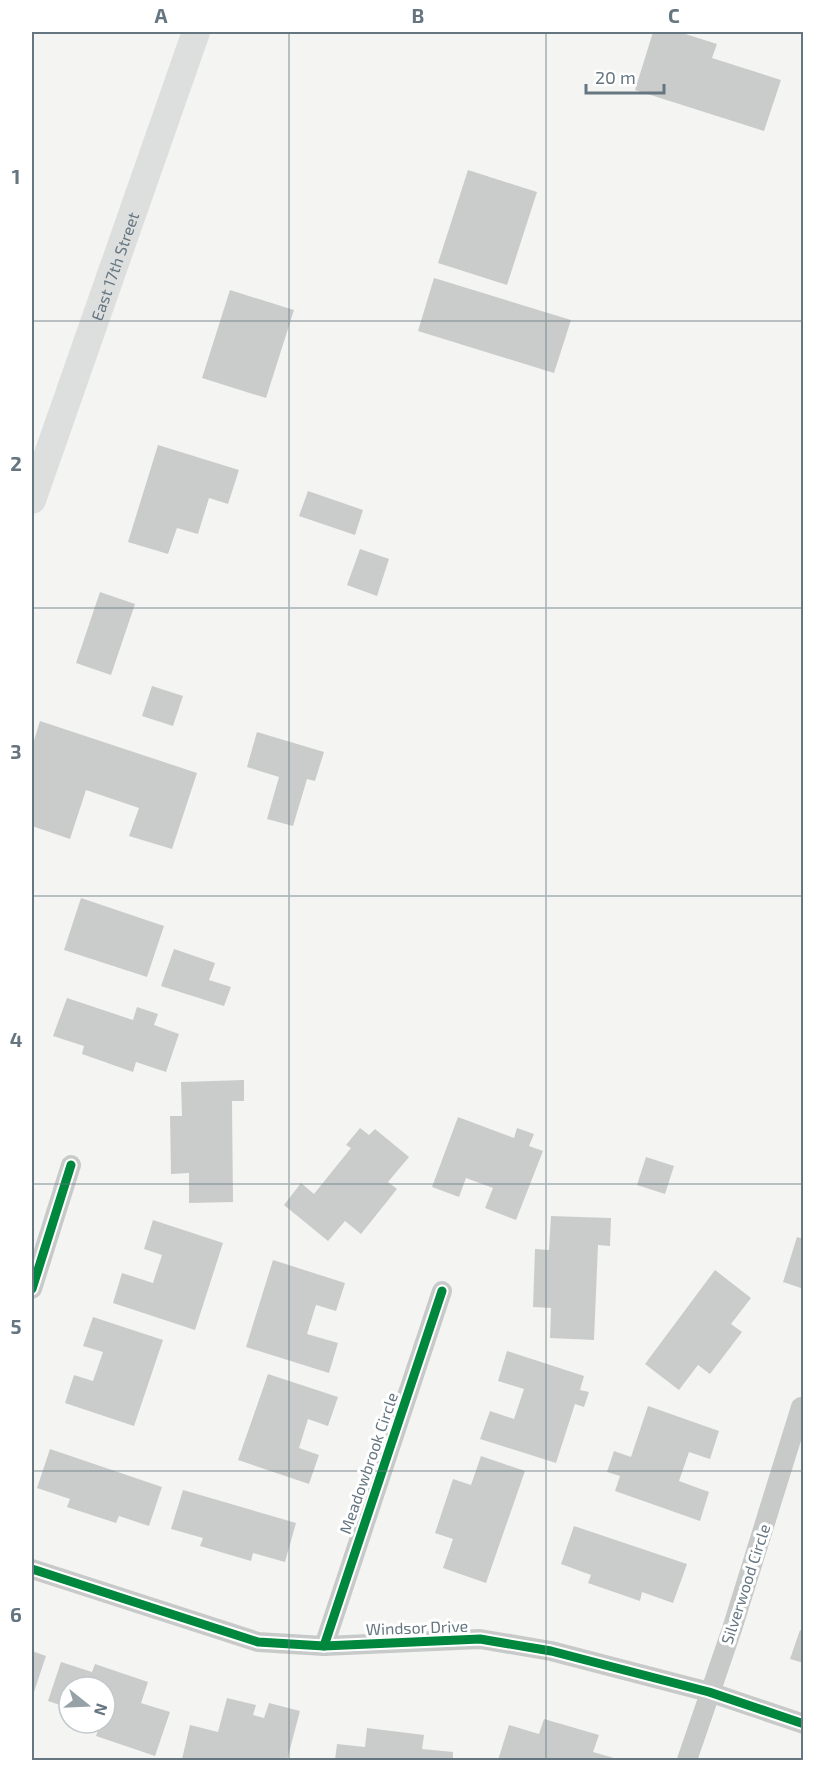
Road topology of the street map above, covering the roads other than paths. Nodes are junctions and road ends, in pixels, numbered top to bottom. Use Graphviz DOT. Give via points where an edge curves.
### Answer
graph roads {
  1 [pos="196,32"];
  2 [pos="32,500"];
  3 [pos="71,1165"];
  4 [pos="32,1289"];
  5 [pos="442,1291"];
  6 [pos="801,1407"];
  7 [pos="32,1569"];
  8 [pos="324,1646"];
  9 [pos="709,1692"];
  10 [pos="804,1724"];
  11 [pos="687,1761"];
  1 -- 2 [label="main road, East 17th Street"];
  3 -- 4 [label="street"];
  5 -- 8 [label="street, Meadowbrook Circle"];
  6 -- 9 [label="street, Silverwood Circle"];
  7 -- 8 [label="street, Windsor Drive" via="258,1642"];
  8 -- 9 [label="street, Windsor Drive" via="480,1639 550,1651"];
  9 -- 10 [label="street, Windsor Drive"];
  9 -- 11 [label="street, Silverwood Circle"];
}
